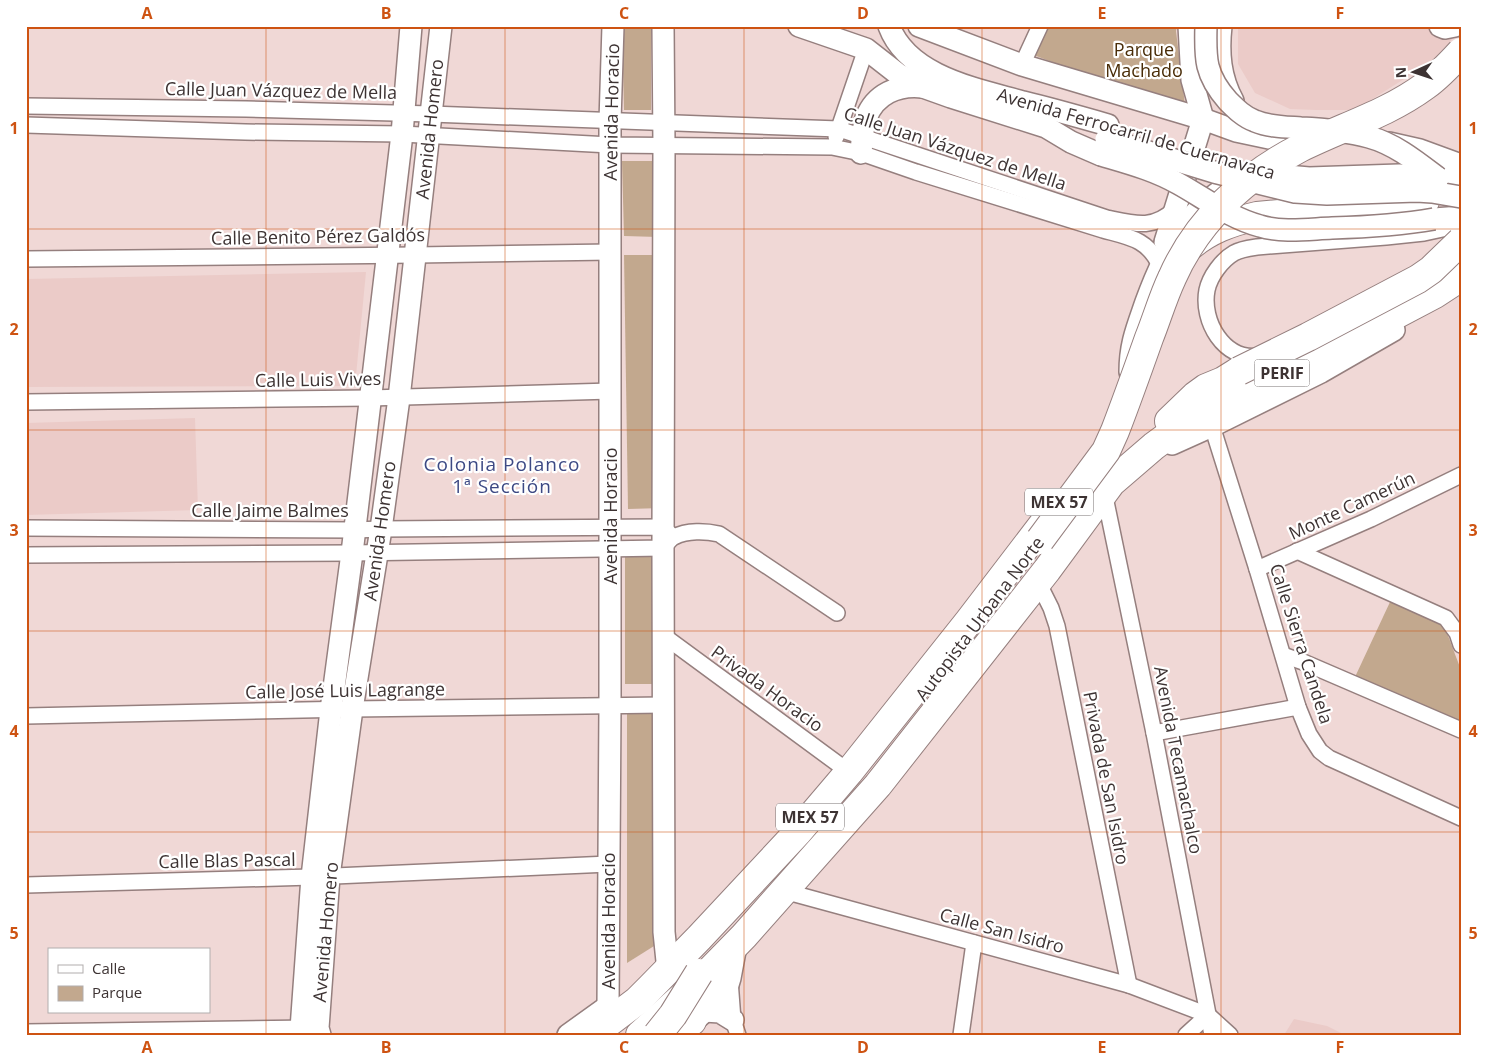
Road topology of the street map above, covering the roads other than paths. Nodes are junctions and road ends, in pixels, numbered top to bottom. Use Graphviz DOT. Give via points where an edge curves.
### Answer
graph roads {
  1 [pos="411,26"];
  2 [pos="441,26"];
  3 [pos="613,26"];
  4 [pos="663,26"];
  5 [pos="800,26"];
  6 [pos="889,26"];
  7 [pos="919,26"];
  8 [pos="1040,26"];
  9 [pos="1189,26"];
  10 [pos="1206,26"];
  11 [pos="1221,26"];
  12 [pos="1440,26"];
  13 [pos="1455,26"];
  14 [pos="1461,43"];
  15 [pos="866,49"];
  16 [pos="1461,52"];
  17 [pos="1022,65"];
  18 [pos="1461,75"];
  19 [pos="923,87"];
  20 [pos="26,106"];
  21 [pos="404,113"];
  22 [pos="431,114"];
  23 [pos="1203,119"];
  24 [pos="610,121"];
  25 [pos="664,122"];
  26 [pos="26,125"];
  27 [pos="839,129"];
  28 [pos="402,134"];
  29 [pos="429,136"];
  30 [pos="1269,138"];
  31 [pos="1105,140"];
  32 [pos="1306,140"];
  33 [pos="610,145"];
  34 [pos="861,145"];
  35 [pos="664,146"];
  36 [pos="832,147"];
  37 [pos="1459,168"];
  38 [pos="1461,182"];
  39 [pos="1461,198"];
  40 [pos="1175,209"];
  41 [pos="1447,210"];
  42 [pos="1105,224"];
  43 [pos="1461,241"];
  44 [pos="1461,246"];
  45 [pos="611,252"];
  46 [pos="416,255"];
  47 [pos="387,256"];
  48 [pos="26,259"];
  49 [pos="1160,266"];
  50 [pos="1461,277"];
  51 [pos="1461,288"];
  52 [pos="1291,351"];
  53 [pos="1130,372"];
  54 [pos="611,390"];
  55 [pos="1241,394"];
  56 [pos="370,398"];
  57 [pos="399,398"];
  58 [pos="26,402"];
  59 [pos="1212,426"];
  60 [pos="1461,475"];
  61 [pos="1103,490"];
  62 [pos="611,527"];
  63 [pos="26,528"];
  64 [pos="381,528"];
  65 [pos="355,530"];
  66 [pos="666,537"];
  67 [pos="611,549"];
  68 [pos="1297,551"];
  69 [pos="377,552"];
  70 [pos="352,553"];
  71 [pos="26,555"];
  72 [pos="1257,569"];
  73 [pos="1038,582"];
  74 [pos="837,613"];
  75 [pos="664,636"];
  76 [pos="1461,645"];
  77 [pos="1283,655"];
  78 [pos="664,705"];
  79 [pos="610,706"];
  80 [pos="1298,706"];
  81 [pos="352,709"];
  82 [pos="331,710"];
  83 [pos="26,716"];
  84 [pos="1461,730"];
  85 [pos="1154,733"];
  86 [pos="849,772"];
  87 [pos="1461,818"];
  88 [pos="609,864"];
  89 [pos="320,877"];
  90 [pos="26,885"];
  91 [pos="784,891"];
  92 [pos="740,943"];
  93 [pos="974,943"];
  94 [pos="668,970"];
  95 [pos="699,972"];
  96 [pos="730,978"];
  97 [pos="1129,985"];
  98 [pos="637,1001"];
  99 [pos="608,1007"];
  100 [pos="1208,1014"];
  101 [pos="692,1022"];
  102 [pos="736,1027"];
  103 [pos="310,1031"];
  104 [pos="26,1032"];
  105 [pos="568,1035"];
  106 [pos="592,1035"];
  107 [pos="605,1035"];
  108 [pos="628,1035"];
  109 [pos="640,1035"];
  110 [pos="657,1035"];
  111 [pos="962,1035"];
  112 [pos="1186,1035"];
  113 [pos="1212,1035"];
  114 [pos="1230,1035"];
  1 -- 21 [label="street, Avenida Homero"];
  2 -- 22 [label="street, Avenida Homero"];
  3 -- 24 [label="street, Avenida Horacio"];
  4 -- 25 [label="street"];
  5 -- 15 [label="street, Avenida Ferrocarril de Cuernavaca"];
  6 -- 31 [label="street, Avenida Ferrocarril de Cuernavaca" via="905,53 935,72"];
  7 -- 17 [label="street, Avenida Ferrocarril de Cuernavaca"];
  8 -- 17 [label="street"];
  9 -- 23 [label="street" via="1192,80"];
  10 -- 41 [label="street, bridge" via="1205,54 1212,77 1234,107 1266,125 1335,130 1382,140 1408,156"];
  11 -- 30 [label="street" via="1221,71 1229,94 1250,124"];
  12 -- 13 [label="street"];
  14 -- 32 [label="street" via="1436,69 1401,94"];
  15 -- 19 [label="street, Avenida Ferrocarril de Cuernavaca" via="898,74"];
  15 -- 27 [label="street"];
  16 -- 107 [label="highway, Autopista Urbana Norte, bridge" via="1436,77 1400,102 1272,163 1227,199 1206,223 1172,277 1115,431 1089,475 860,775 707,944"];
  17 -- 23 [label="street, Avenida Ferrocarril de Cuernavaca"];
  18 -- 61 [label="highway, Autopista Urbana Norte, bridge" via="1438,97 1403,119 1320,156 1276,180 1230,218 1188,278 1134,424"];
  19 -- 31 [label="street, Avenida Ferrocarril de Cuernavaca" via="1046,127 1071,142"];
  19 -- 34 [label="street" via="896,88 881,97 869,111"];
  20 -- 21 [label="street, Calle Juan Vázquez de Mella"];
  21 -- 22 [label="street, Calle Juan Vázquez de Mella"];
  21 -- 28 [label="street, Avenida Homero"];
  22 -- 24 [label="street, Calle Juan Vázquez de Mella"];
  22 -- 29 [label="street, Avenida Homero"];
  23 -- 30 [label="street, Avenida Ferrocarril de Cuernavaca"];
  23 -- 40 [label="street"];
  24 -- 25 [label="street, Calle Juan Vázquez de Mella"];
  24 -- 33 [label="street, Avenida Horacio"];
  25 -- 27 [label="street, Calle Juan Vázquez de Mella"];
  25 -- 35 [label="street"];
  26 -- 28 [label="street, Calle Juan Vázquez de Mella"];
  27 -- 34 [label="street, Calle Juan Vázquez de Mella"];
  27 -- 36 [label="street"];
  28 -- 29 [label="street, Calle Juan Vázquez de Mella"];
  28 -- 47 [label="street, Avenida Homero"];
  29 -- 33 [label="street, Calle Juan Vázquez de Mella"];
  29 -- 46 [label="street, Avenida Homero"];
  30 -- 32 [label="street, Avenida Ferrocarril de Cuernavaca"];
  31 -- 39 [label="street, bridge" via="1295,192 1417,192"];
  31 -- 41 [label="street, Avenida Ferrocarril de Cuernavaca, bridge" via="1190,150 1279,176 1399,175"];
  31 -- 41 [label="street, Avenida Ferrocarril de Cuernavaca, bridge" via="1133,164 1260,226 1289,230 1387,226 1412,223"];
  32 -- 37 [label="street, Avenida Ferrocarril de Cuernavaca" via="1382,142 1420,150 1431,159"];
  32 -- 49 [label="street" via="1211,197 1185,224"];
  33 -- 35 [label="street, Calle Juan Vázquez de Mella"];
  33 -- 45 [label="street, Avenida Horacio"];
  34 -- 36 [label="street, Calle Juan Vázquez de Mella"];
  34 -- 42 [label="street, Calle Juan Vázquez de Mella" via="916,172"];
  35 -- 36 [label="street, Calle Juan Vázquez de Mella"];
  35 -- 66 [label="street"];
  37 -- 41 [label="street" via="1445,175"];
  38 -- 41 [label="street"];
  40 -- 42 [label="street, Calle Juan Vázquez de Mella" via="1163,220 1149,224"];
  40 -- 49 [label="street"];
  41 -- 52 [label="street" via="1424,233 1248,248 1230,256 1208,287 1206,306 1212,326 1225,346 1236,353 1254,357"];
  41 -- 53 [label="highway" via="1257,216 1208,233 1189,247 1161,283"];
  42 -- 49 [label="street, Calle Juan Vázquez de Mella" via="1141,242"];
  43 -- 61 [label="highway, bridge" via="1418,279 1206,388 1169,420"];
  44 -- 52 [label="highway" via="1427,282"];
  45 -- 46 [label="street, Calle Benito Pérez Galdós"];
  45 -- 54 [label="street, Avenida Horacio"];
  46 -- 47 [label="street, Calle Benito Pérez Galdós"];
  46 -- 57 [label="street, Avenida Homero"];
  47 -- 48 [label="street, Calle Benito Pérez Galdós"];
  47 -- 56 [label="street, Avenida Homero"];
  49 -- 53 [label="street" via="1133,337"];
  50 -- 55 [label="highway, PERIF" via="1386,320"];
  51 -- 59 [label="street" via="1438,305 1320,372"];
  52 -- 55 [label="highway"];
  53 -- 86 [label="highway, MEX 57" via="1086,465 1024,550"];
  54 -- 57 [label="street, Calle Luis Vives"];
  54 -- 62 [label="street, Avenida Horacio"];
  55 -- 61 [label="highway, PERIF" via="1180,427"];
  56 -- 57 [label="street, Calle Luis Vives"];
  56 -- 58 [label="street, Calle Luis Vives"];
  56 -- 65 [label="street, Avenida Homero"];
  57 -- 64 [label="street, Avenida Homero"];
  59 -- 61 [label="street" via="1170,444"];
  59 -- 72 [label="street, Calle Sierra Candela"];
  60 -- 68 [label="street, Monte Camerún"];
  61 -- 73 [label="highway, MEX 57"];
  61 -- 85 [label="street, Avenida Tecamachalco"];
  61 -- 95 [label="highway, Autopista Urbana Norte" via="861,796"];
  62 -- 64 [label="street, Calle Jaime Balmes"];
  62 -- 66 [label="street, Calle Jaime Balmes"];
  62 -- 67 [label="street, Avenida Horacio"];
  63 -- 65 [label="street, Calle Jaime Balmes"];
  64 -- 65 [label="street, Calle Jaime Balmes"];
  64 -- 69 [label="street, Avenida Homero"];
  65 -- 70 [label="street, Avenida Homero"];
  66 -- 67 [label="street"];
  66 -- 74 [label="street" via="707,531 719,534"];
  66 -- 75 [label="street"];
  67 -- 69 [label="street"];
  67 -- 79 [label="street, Avenida Horacio"];
  68 -- 72 [label="street, Monte Camerún"];
  68 -- 76 [label="street" via="1446,618"];
  69 -- 70 [label="street"];
  69 -- 81 [label="street, Avenida Homero"];
  70 -- 71 [label="street"];
  70 -- 82 [label="street, Avenida Homero"];
  72 -- 77 [label="street, Calle Sierra Candela"];
  73 -- 91 [label="highway, MEX 57" via="878,786"];
  73 -- 97 [label="street, Privada de San Isidro" via="1057,626"];
  75 -- 78 [label="street"];
  75 -- 86 [label="street, Privada Horacio"];
  77 -- 80 [label="street, Calle Sierra Candela"];
  77 -- 84 [label="street"];
  78 -- 79 [label="street, Calle José Luis Lagrange"];
  78 -- 94 [label="street" via="664,932"];
  79 -- 81 [label="street, Calle José Luis Lagrange"];
  79 -- 88 [label="street, Avenida Horacio"];
  80 -- 85 [label="street"];
  80 -- 87 [label="street, Calle Sierra Candela" via="1309,734 1328,758"];
  81 -- 82 [label="street, Calle José Luis Lagrange"];
  81 -- 89 [label="street, Avenida Homero"];
  82 -- 83 [label="street, Calle José Luis Lagrange"];
  82 -- 89 [label="street, Avenida Homero"];
  85 -- 100 [label="street, Avenida Tecamachalco"];
  86 -- 94 [label="highway, MEX 57" via="798,832"];
  88 -- 89 [label="street, Calle Blas Pascal"];
  88 -- 99 [label="street, Avenida Horacio"];
  89 -- 90 [label="street, Calle Blas Pascal"];
  89 -- 103 [label="street, Avenida Homero"];
  91 -- 92 [label="highway, MEX 57"];
  91 -- 93 [label="street, Calle San Isidro"];
  92 -- 96 [label="street"];
  92 -- 101 [label="highway" via="707,986"];
  92 -- 109 [label="highway, MEX 57"];
  93 -- 97 [label="street, Calle San Isidro"];
  93 -- 111 [label="street"];
  94 -- 98 [label="highway, MEX 57"];
  95 -- 108 [label="highway, Autopista Urbana Norte"];
  95 -- 110 [label="highway, bridge"];
  96 -- 101 [label="street" via="717,1002"];
  96 -- 102 [label="street"];
  97 -- 100 [label="street, Calle San Isidro"];
  98 -- 99 [label="street"];
  98 -- 106 [label="highway, MEX 57"];
  99 -- 105 [label="street"];
  100 -- 112 [label="street"];
  100 -- 113 [label="street, Avenida Tecamachalco"];
  100 -- 114 [label="street"];
  101 -- 102 [label="street" via="720,1012"];
  103 -- 104 [label="street"];
}
